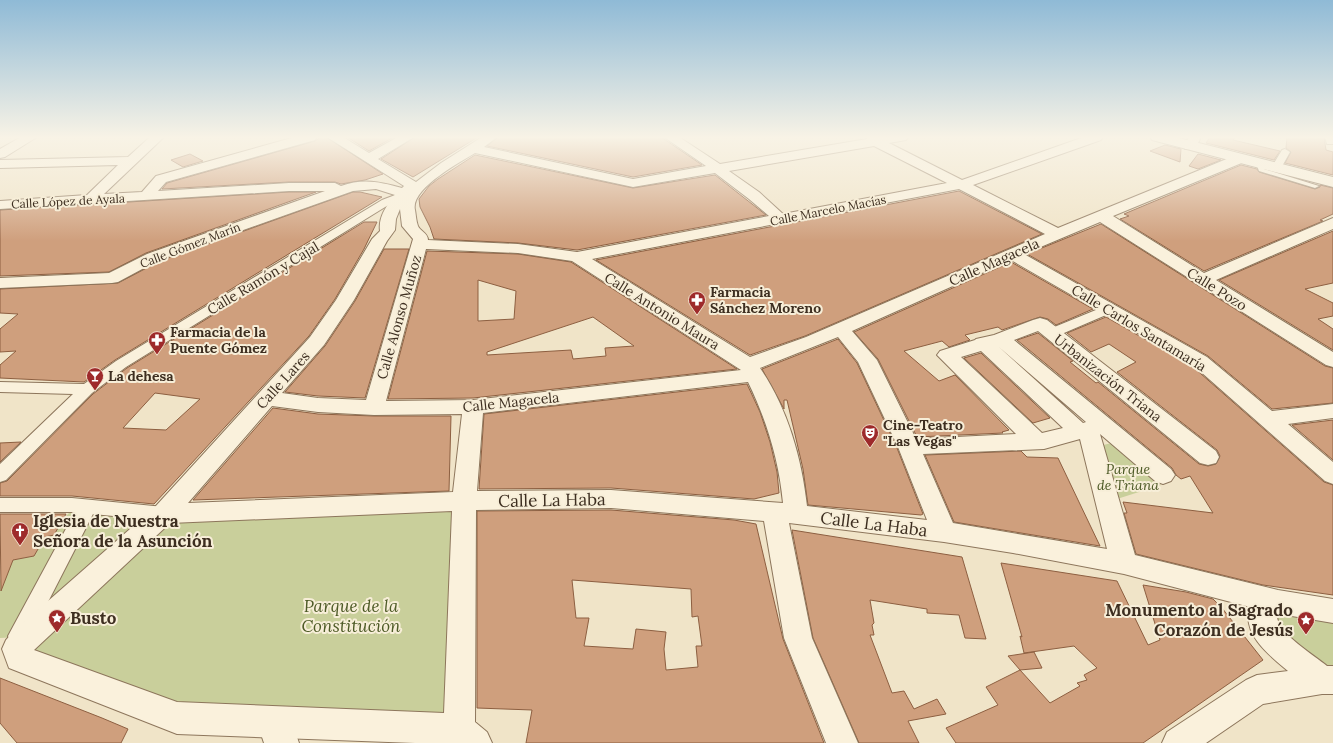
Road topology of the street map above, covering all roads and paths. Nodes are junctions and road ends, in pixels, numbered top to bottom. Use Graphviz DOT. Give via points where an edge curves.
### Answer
graph roads {
  1 [pos="119,172"];
  2 [pos="189,172"];
  3 [pos="389,172"];
  4 [pos="439,172"];
  5 [pos="580,172"];
  6 [pos="704,172"];
  7 [pos="724,172"];
  8 [pos="934,172"];
  9 [pos="999,172"];
  10 [pos="1209,172"];
  11 [pos="1267,172"];
  12 [pos="1291,172"];
  13 [pos="399,178"];
  14 [pos="1333,182"];
  15 [pos="376,185"];
  16 [pos="960,185"];
  17 [pos="1314,186"];
  18 [pos="351,187"];
  19 [pos="412,189"];
  20 [pos="146,196"];
  21 [pos="91,199"];
  22 [pos="0,204"];
  23 [pos="1102,216"];
  24 [pos="780,218"];
  25 [pos="1333,223"];
  26 [pos="386,232"];
  27 [pos="414,233"];
  28 [pos="1057,234"];
  29 [pos="1012,254"];
  30 [pos="577,257"];
  31 [pos="1202,280"];
  32 [pos="0,283"];
  33 [pos="1108,309"];
  34 [pos="841,329"];
  35 [pos="1052,333"];
  36 [pos="992,341"];
  37 [pos="1333,361"];
  38 [pos="751,370"];
  39 [pos="0,387"];
  40 [pos="87,389"];
  41 [pos="266,398"];
  42 [pos="473,407"];
  43 [pos="374,408"];
  44 [pos="1333,411"];
  45 [pos="1268,419"];
  46 [pos="1090,428"];
  47 [pos="1036,441"];
  48 [pos="909,447"];
  49 [pos="1208,456"];
  50 [pos="0,475"];
  51 [pos="1163,475"];
  52 [pos="1333,476"];
  53 [pos="464,501"];
  54 [pos="0,505"];
  55 [pos="88,506"];
  56 [pos="785,513"];
  57 [pos="164,514"];
  58 [pos="944,532"];
  59 [pos="1124,563"];
  60 [pos="1278,602"];
  61 [pos="1333,612"];
  62 [pos="18,637"];
  63 [pos="1327,680"];
  64 [pos="264,721"];
  65 [pos="468,736"];
  66 [pos="291,743"];
  67 [pos="842,743"];
  68 [pos="1178,743"];
  1 -- 21 [label="street"];
  2 -- 20 [label="street" via="162,179"];
  3 -- 13 [label="street"];
  4 -- 19 [label="street"];
  5 -- 6 [label="street" via="633,183"];
  7 -- 24 [label="street"];
  8 -- 16 [label="street"];
  9 -- 16 [label="street, Calle Marcelo Macías"];
  10 -- 23 [label="street, Calle Magacela"];
  11 -- 17 [label="lane"];
  12 -- 14 [label="street"];
  13 -- 15 [label="street, Calle Gómez Marín"];
  13 -- 19 [label="street"];
  15 -- 18 [label="street, Calle Gómez Marín"];
  15 -- 19 [label="street, Calle Gómez Marín"];
  16 -- 24 [label="street, Calle Marcelo Macías"];
  16 -- 28 [label="street"];
  18 -- 20 [label="street, Calle López de Ayala" via="289,187"];
  18 -- 32 [label="street, Calle Gómez Marín" via="153,257 112,278"];
  19 -- 26 [label="street, Calle Lares" via="397,201"];
  19 -- 27 [label="street" via="406,206"];
  19 -- 40 [label="street, Calle Ramón y Cajal" via="386,202 121,364"];
  20 -- 21 [label="street, Calle López de Ayala"];
  21 -- 22 [label="street, Calle López de Ayala"];
  23 -- 28 [label="street, Calle Magacela"];
  23 -- 31 [label="street, Calle Pozo"];
  24 -- 30 [label="street, Calle Marcelo Macías"];
  25 -- 31 [label="street"];
  26 -- 27 [label="street" via="390,237 398,238"];
  26 -- 41 [label="street, Calle Lares" via="317,341"];
  27 -- 30 [label="street, Calle Antonio Maura"];
  27 -- 43 [label="street, Calle Alonso Muñoz"];
  28 -- 29 [label="street, Calle Magacela"];
  29 -- 33 [label="street, Calle Carlos Santamaría"];
  29 -- 34 [label="street, Calle Magacela"];
  30 -- 38 [label="street, Calle Antonio Maura"];
  31 -- 37 [label="street, Calle Pozo"];
  33 -- 35 [label="street"];
  33 -- 45 [label="street, Calle Carlos Santamaría" via="1200,361"];
  34 -- 38 [label="street, Calle Magacela"];
  34 -- 48 [label="street" via="867,360"];
  35 -- 36 [label="street, Urbanización Triana" via="1040,324"];
  35 -- 49 [label="street, Urbanización Triana"];
  36 -- 46 [label="street"];
  36 -- 47 [label="street, Urbanización Triana" via="947,355"];
  38 -- 42 [label="street, Calle Magacela"];
  38 -- 56 [label="street" via="772,412 785,446 794,490"];
  39 -- 40 [label="street"];
  40 -- 50 [label="street, Calle Ramón y Cajal"];
  41 -- 43 [label="street, Calle Magacela"];
  41 -- 57 [label="street, Calle Lares"];
  42 -- 43 [label="street, Calle Magacela"];
  42 -- 53 [label="street"];
  44 -- 45 [label="street"];
  45 -- 52 [label="street, Calle Carlos Santamaría"];
  46 -- 47 [label="street"];
  46 -- 51 [label="street"];
  46 -- 59 [label="street"];
  47 -- 48 [label="street"];
  48 -- 58 [label="street"];
  53 -- 56 [label="street, Calle La Haba" via="611,499"];
  53 -- 57 [label="street"];
  53 -- 65 [label="street"];
  54 -- 55 [label="street"];
  55 -- 57 [label="street"];
  55 -- 62 [label="street"];
  56 -- 58 [label="street, Calle La Haba"];
  56 -- 67 [label="street" via="798,638"];
  57 -- 64 [label="street" via="25,639 16,649 19,658 178,718"];
  58 -- 59 [label="street, Calle La Haba"];
  59 -- 60 [label="street, Calle La Haba"];
  60 -- 61 [label="street, Calle La Haba"];
  60 -- 63 [label="street" via="1263,609 1263,625 1277,644"];
  63 -- 68 [label="street" via="1257,690"];
  64 -- 65 [label="street"];
  64 -- 66 [label="lane" via="270,737"];
}
